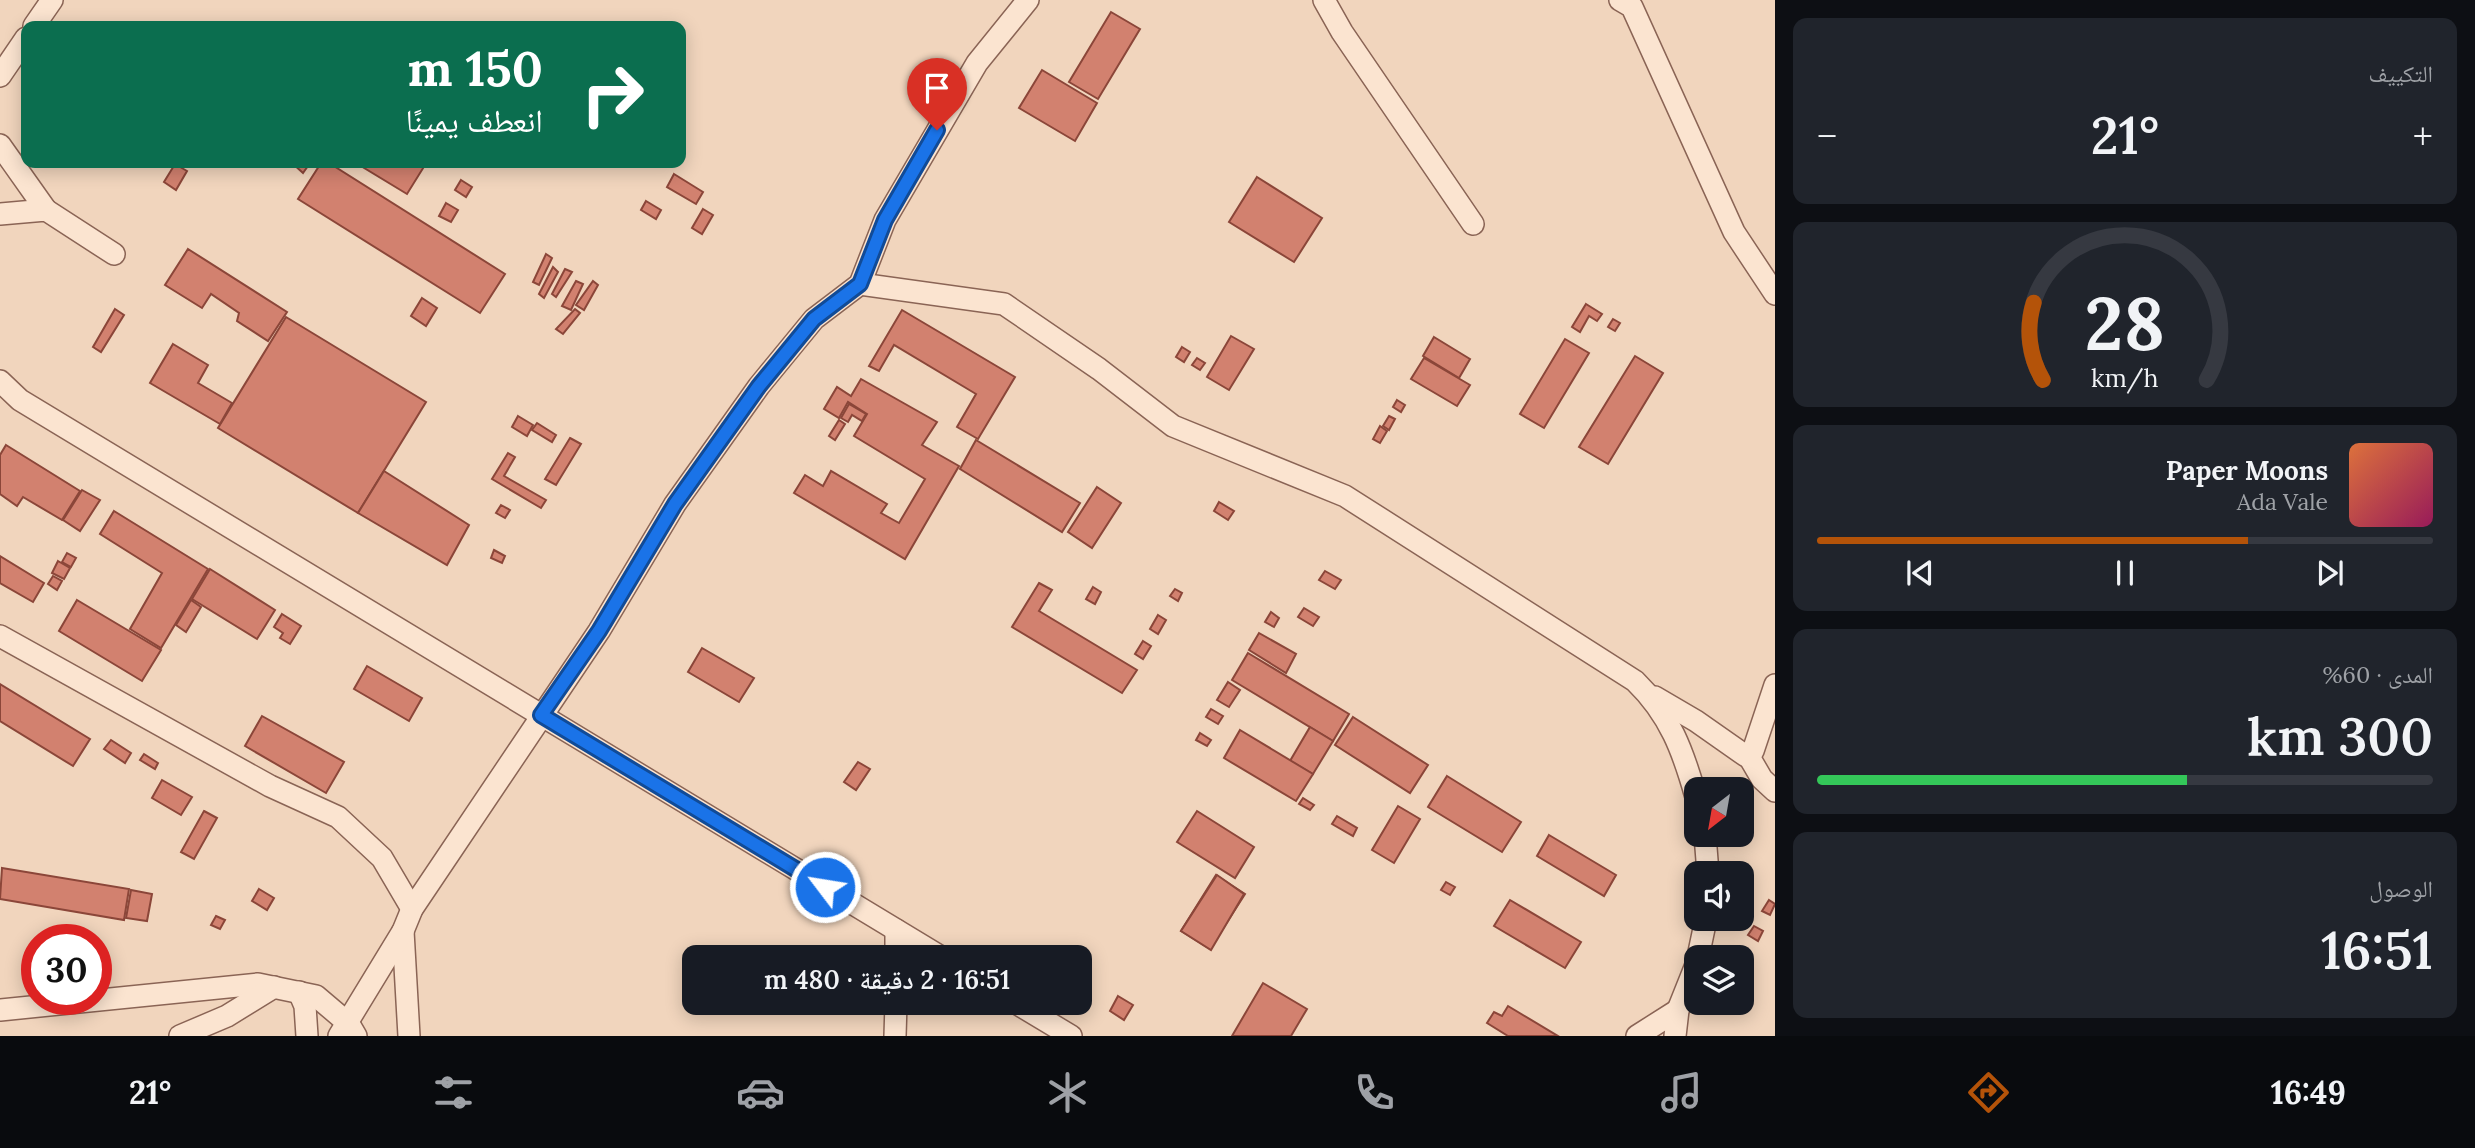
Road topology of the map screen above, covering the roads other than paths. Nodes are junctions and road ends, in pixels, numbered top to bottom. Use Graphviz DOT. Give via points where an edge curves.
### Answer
graph roads {
  1 [pos="52,0"];
  2 [pos="1028,0"];
  3 [pos="1324,0"];
  4 [pos="1620,0"];
  5 [pos="37,21"];
  6 [pos="21,45"];
  7 [pos="0,76"];
  8 [pos="0,145"];
  9 [pos="46,211"];
  10 [pos="0,214"];
  11 [pos="1473,224"];
  12 [pos="114,254"];
  13 [pos="860,284"];
  14 [pos="1775,295"];
  15 [pos="0,381"];
  16 [pos="0,636"];
  17 [pos="1775,685"];
  18 [pos="1647,692"];
  19 [pos="541,715"];
  20 [pos="1748,755"];
  21 [pos="1690,777"];
  22 [pos="1775,791"];
  23 [pos="412,909"];
  24 [pos="896,930"];
  25 [pos="403,932"];
  26 [pos="896,945"];
  27 [pos="921,945"];
  28 [pos="274,987"];
  29 [pos="299,992"];
  30 [pos="1684,995"];
  31 [pos="0,1010"];
  32 [pos="1678,1010"];
  33 [pos="896,1015"];
  34 [pos="1036,1015"];
  35 [pos="348,1032"];
  36 [pos="180,1036"];
  37 [pos="307,1036"];
  38 [pos="409,1036"];
  39 [pos="895,1036"];
  40 [pos="1071,1036"];
  41 [pos="1637,1036"];
  42 [pos="1675,1036"];
  1 -- 5 [label="street"];
  2 -- 13 [label="street" via="977,63 957,96 885,220"];
  3 -- 11 [label="street"];
  4 -- 14 [label="street" via="1632,8 1734,232"];
  6 -- 7 [label="street"];
  8 -- 9 [label="street"];
  9 -- 10 [label="street"];
  9 -- 12 [label="street"];
  13 -- 18 [label="street" via="1004,304 1173,426 1345,496 1623,671"];
  13 -- 19 [label="street" via="814,319 759,386 675,504 599,631"];
  15 -- 19 [label="street" via="20,400"];
  16 -- 23 [label="street" via="270,786 338,817 382,858"];
  17 -- 20 [label="street"];
  18 -- 20 [label="street"];
  18 -- 21 [label="street" via="1677,736"];
  19 -- 23 [label="street"];
  19 -- 24 [label="street"];
  20 -- 22 [label="street"];
  23 -- 25 [label="street"];
  24 -- 26 [label="street"];
  24 -- 27 [label="street"];
  25 -- 35 [label="street"];
  25 -- 38 [label="street"];
  28 -- 29 [label="street"];
  28 -- 31 [label="street" via="258,984"];
  28 -- 36 [label="street" via="227,1016"];
  29 -- 35 [label="street" via="316,996"];
  29 -- 37 [label="street"];
  30 -- 32 [label="street"];
  32 -- 41 [label="street"];
  32 -- 42 [label="street"];
  33 -- 39 [label="street"];
  34 -- 40 [label="street"];
}
